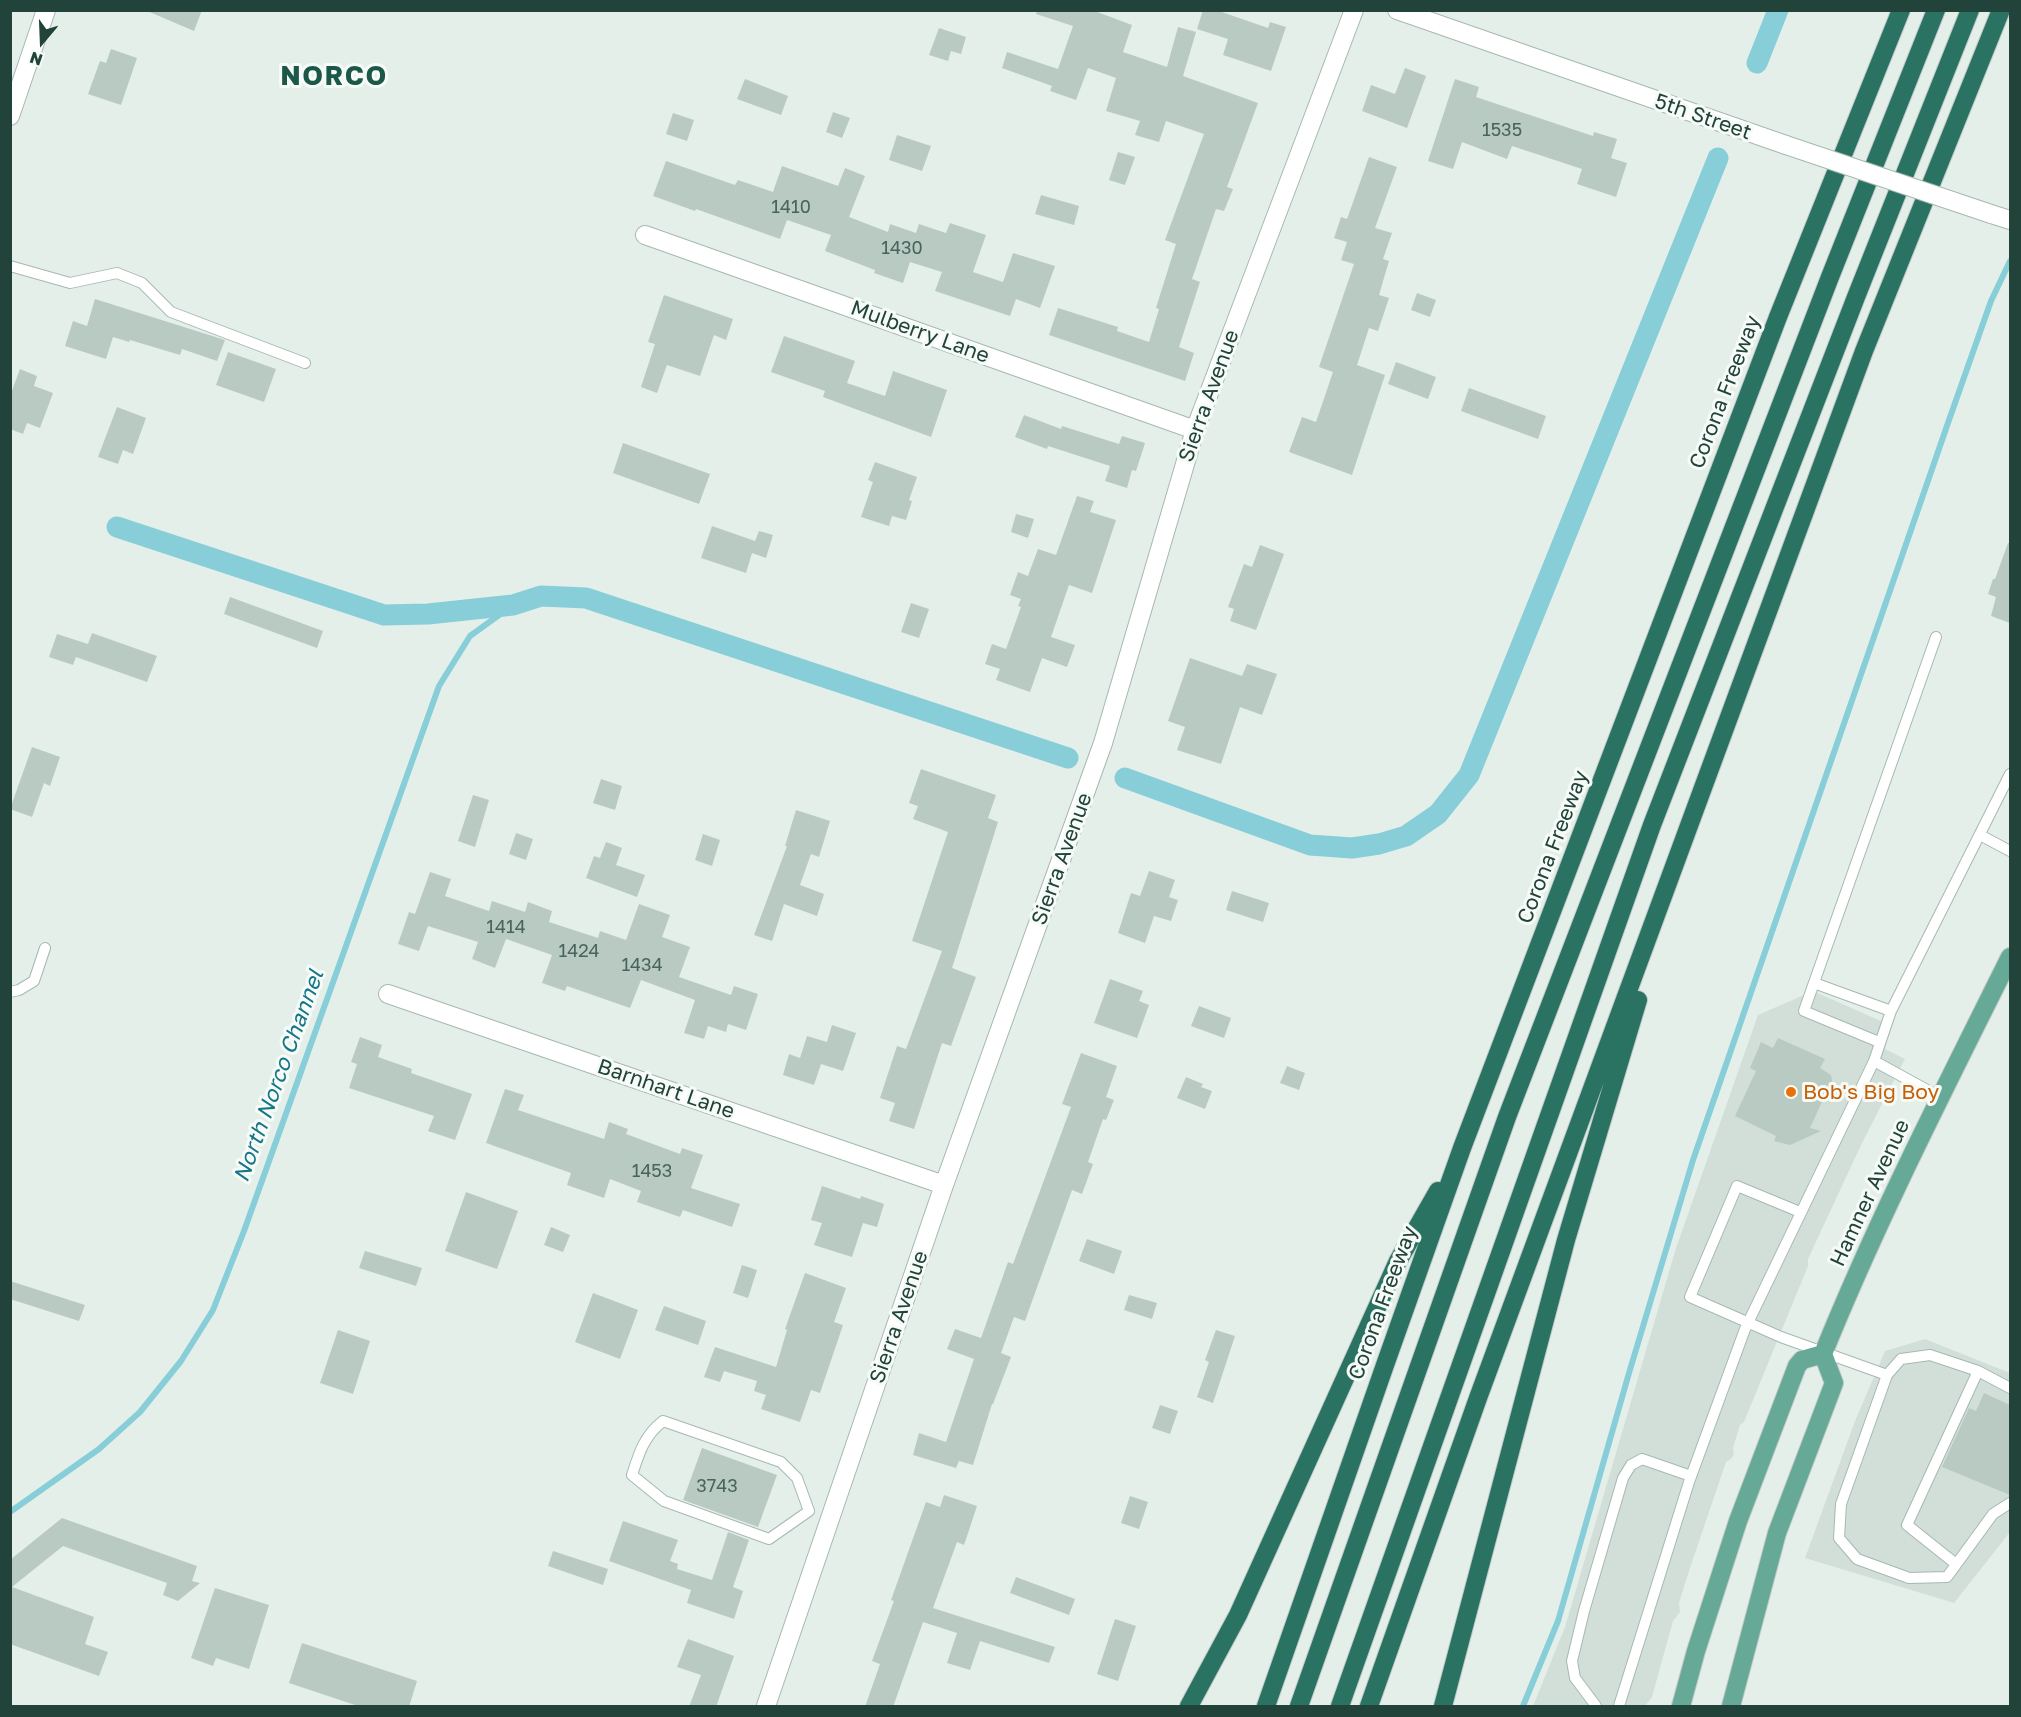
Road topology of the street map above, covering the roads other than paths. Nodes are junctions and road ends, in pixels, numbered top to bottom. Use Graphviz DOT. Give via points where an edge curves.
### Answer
graph roads {
  1 [pos="46,10"];
  2 [pos="1354,10"];
  3 [pos="1397,10"];
  4 [pos="1901,10"];
  5 [pos="1936,10"];
  6 [pos="1970,10"];
  7 [pos="2001,10"];
  8 [pos="10,116"];
  9 [pos="2010,220"];
  10 [pos="645,235"];
  11 [pos="10,266"];
  12 [pos="305,363"];
  13 [pos="1195,430"];
  14 [pos="1936,637"];
  15 [pos="2010,774"];
  16 [pos="1687,835"];
  17 [pos="1980,835"];
  18 [pos="2010,851"];
  19 [pos="45,948"];
  20 [pos="2010,957"];
  21 [pos="1814,983"];
  22 [pos="10,992"];
  23 [pos="388,994"];
  24 [pos="1892,1011"];
  25 [pos="1879,1042"];
  26 [pos="1874,1061"];
  27 [pos="1940,1097"];
  28 [pos="1462,1148"];
  29 [pos="944,1185"];
  30 [pos="1800,1212"];
  31 [pos="1748,1322"];
  32 [pos="1823,1353"];
  33 [pos="1978,1371"];
  34 [pos="1887,1375"];
  35 [pos="2010,1388"];
  36 [pos="1691,1476"];
  37 [pos="2010,1503"];
  38 [pos="809,1511"];
  39 [pos="830,1518"];
  40 [pos="1956,1564"];
  41 [pos="765,1707"];
  42 [pos="1188,1707"];
  43 [pos="1266,1707"];
  44 [pos="1299,1707"];
  45 [pos="1340,1707"];
  46 [pos="1369,1707"];
  47 [pos="1443,1707"];
  48 [pos="1596,1707"];
  49 [pos="1618,1707"];
  50 [pos="1681,1707"];
  51 [pos="1731,1707"];
  1 -- 8 [label="street"];
  2 -- 13 [label="street, Sierra Avenue"];
  3 -- 9 [label="street, 5th Street, bridge"];
  4 -- 28 [label="highway, Corona Freeway" via="1778,317"];
  5 -- 44 [label="highway" via="1507,1117"];
  6 -- 45 [label="highway" via="1652,825"];
  7 -- 16 [label="highway" via="1864,351"];
  10 -- 13 [label="street, Mulberry Lane"];
  11 -- 12 [label="lane" via="70,284 117,273 142,283 171,312"];
  13 -- 29 [label="street, Sierra Avenue" via="1103,743"];
  14 -- 21 [label="lane"];
  15 -- 17 [label="lane"];
  16 -- 46 [label="highway" via="1478,1398"];
  16 -- 47 [label="highway" via="1566,1240"];
  17 -- 18 [label="lane"];
  17 -- 24 [label="lane"];
  19 -- 22 [label="lane" via="34,981"];
  20 -- 27 [label="main road, Hamner Avenue"];
  21 -- 24 [label="lane"];
  21 -- 25 [label="lane" via="1804,1011"];
  23 -- 29 [label="street, Barnhart Lane"];
  24 -- 25 [label="lane"];
  25 -- 26 [label="lane"];
  26 -- 27 [label="lane"];
  26 -- 30 [label="lane"];
  27 -- 32 [label="main road, Hamner Avenue"];
  28 -- 42 [label="highway" via="1398,1261 1238,1616"];
  28 -- 43 [label="highway, Corona Freeway"];
  29 -- 39 [label="street, Sierra Avenue"];
  30 -- 31 [label="lane"];
  30 -- 31 [label="lane" via="1737,1186 1690,1297"];
  31 -- 32 [label="lane"];
  31 -- 36 [label="lane"];
  32 -- 34 [label="lane"];
  32 -- 50 [label="main road" via="1802,1360 1797,1366 1738,1521"];
  32 -- 51 [label="main road" via="1834,1383 1778,1533"];
  33 -- 34 [label="lane" via="1930,1355 1901,1359"];
  33 -- 35 [label="lane"];
  33 -- 40 [label="lane" via="1907,1525"];
  34 -- 40 [label="lane" via="1841,1504 1839,1538 1857,1558 1909,1578 1947,1577"];
  36 -- 48 [label="lane" via="1642,1459 1631,1465 1623,1478 1572,1661 1575,1678"];
  36 -- 49 [label="lane"];
  37 -- 40 [label="lane" via="1993,1514"];
  38 -- 38 [label="lane" via="797,1478 781,1462 663,1421 642,1445 632,1475 664,1501 769,1539"];
  38 -- 39 [label="lane"];
  39 -- 41 [label="street, Sierra Avenue"];
}
